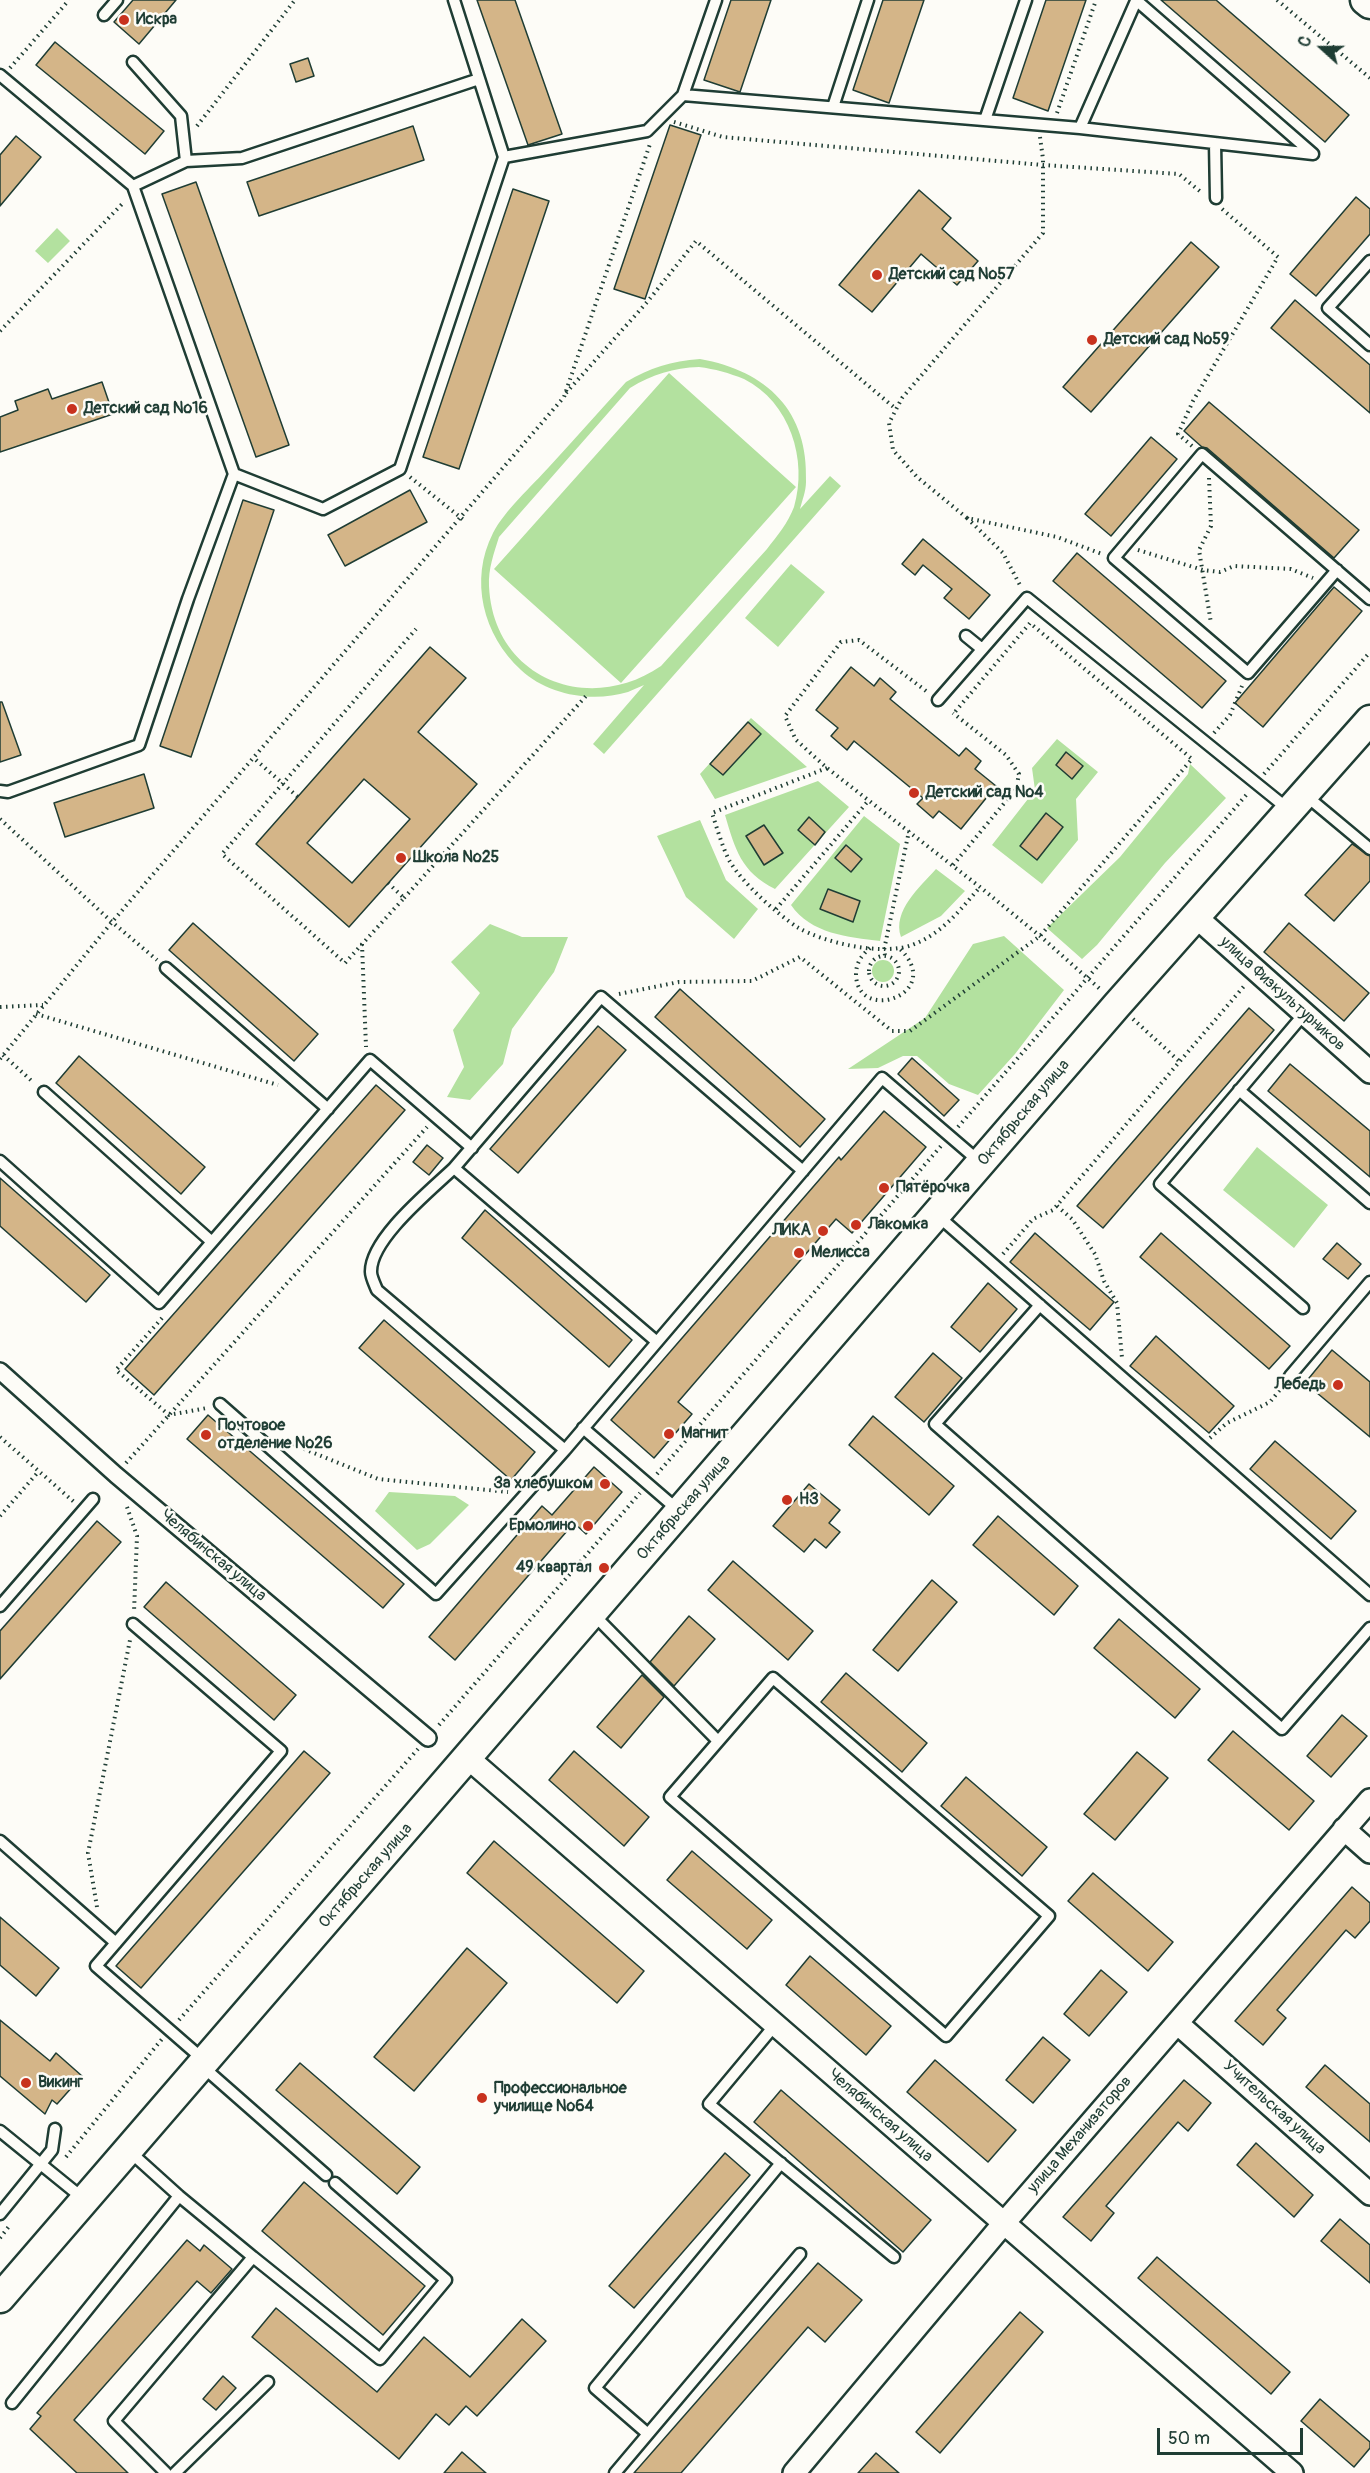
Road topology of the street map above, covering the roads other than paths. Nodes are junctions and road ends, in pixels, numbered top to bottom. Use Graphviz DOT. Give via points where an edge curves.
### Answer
graph roads {
  1 [pos="117,0"];
  2 [pos="454,0"];
  3 [pos="716,0"];
  4 [pos="868,0"];
  5 [pos="1026,0"];
  6 [pos="1365,0"];
  7 [pos="1136,1"];
  8 [pos="1370,4"];
  9 [pos="104,15"];
  10 [pos="134,62"];
  11 [pos="1,76"];
  12 [pos="479,79"];
  13 [pos="682,95"];
  14 [pos="833,107"];
  15 [pos="985,120"];
  16 [pos="1080,128"];
  17 [pos="1215,143"];
  18 [pos="504,156"];
  19 [pos="186,160"];
  20 [pos="134,186"];
  21 [pos="1212,199"];
  22 [pos="1370,261"];
  23 [pos="1370,345"];
  24 [pos="234,474"];
  25 [pos="1337,570"];
  26 [pos="1370,599"];
  27 [pos="966,636"];
  28 [pos="982,650"];
  29 [pos="938,700"];
  30 [pos="1370,720"];
  31 [pos="0,791"];
  32 [pos="1297,802"];
  33 [pos="1370,849"];
  34 [pos="1195,916"];
  35 [pos="166,968"];
  36 [pos="1305,1014"];
  37 [pos="1370,1072"];
  38 [pos="1239,1090"];
  39 [pos="44,1092"];
  40 [pos="328,1109"];
  41 [pos="472,1148"];
  42 [pos="0,1161"];
  43 [pos="982,1163"];
  44 [pos="454,1168"];
  45 [pos="803,1171"];
  46 [pos="1370,1203"];
  47 [pos="937,1215"];
  48 [pos="212,1242"];
  49 [pos="1370,1282"];
  50 [pos="1040,1305"];
  51 [pos="1303,1308"];
  52 [pos="657,1342"];
  53 [pos="0,1371"];
  54 [pos="1290,1376"];
  55 [pos="216,1406"];
  56 [pos="583,1428"];
  57 [pos="565,1450"];
  58 [pos="93,1499"];
  59 [pos="681,1512"];
  60 [pos="1370,1595"];
  61 [pos="0,1606"];
  62 [pos="593,1614"];
  63 [pos="133,1624"];
  64 [pos="1370,1628"];
  65 [pos="428,1738"];
  66 [pos="718,1741"];
  67 [pos="468,1758"];
  68 [pos="1370,1800"];
  69 [pos="1344,1829"];
  70 [pos="0,1841"];
  71 [pos="1370,1852"];
  72 [pos="116,1943"];
  73 [pos="1177,2023"];
  74 [pos="775,2025"];
  75 [pos="204,2063"];
  76 [pos="56,2129"];
  77 [pos="0,2131"];
  78 [pos="128,2150"];
  79 [pos="781,2163"];
  80 [pos="41,2164"];
  81 [pos="326,2175"];
  82 [pos="335,2183"];
  83 [pos="1370,2194"];
  84 [pos="179,2196"];
  85 [pos="85,2200"];
  86 [pos="0,2214"];
  87 [pos="1004,2223"];
  88 [pos="801,2254"];
  89 [pos="253,2257"];
  90 [pos="894,2257"];
  91 [pos="0,2298"];
  92 [pos="268,2382"];
  93 [pos="12,2403"];
  94 [pos="648,2434"];
  95 [pos="166,2473"];
  96 [pos="175,2473"];
  97 [pos="615,2473"];
  98 [pos="794,2473"];
  99 [pos="1292,2473"];
  1 -- 9 [label="lane"];
  2 -- 12 [label="lane"];
  3 -- 13 [label="lane"];
  4 -- 14 [label="lane"];
  5 -- 15 [label="lane"];
  6 -- 8 [label="main road"];
  7 -- 16 [label="lane"];
  7 -- 17 [label="lane" via="1313,154"];
  10 -- 19 [label="lane" via="181,116"];
  11 -- 20 [label="lane"];
  12 -- 18 [label="lane"];
  12 -- 19 [label="lane" via="242,158"];
  13 -- 14 [label="lane"];
  13 -- 18 [label="lane" via="646,131"];
  14 -- 15 [label="lane"];
  15 -- 16 [label="lane"];
  16 -- 17 [label="lane"];
  17 -- 21 [label="lane"];
  18 -- 24 [label="lane" via="400,469 323,509"];
  19 -- 20 [label="lane"];
  20 -- 24 [label="lane"];
  22 -- 23 [label="lane" via="1328,308"];
  24 -- 31 [label="lane" via="139,746 8,792"];
  25 -- 25 [label="lane" via="1248,673 1114,558 1205,457"];
  25 -- 26 [label="lane"];
  27 -- 28 [label="lane"];
  28 -- 29 [label="lane"];
  28 -- 32 [label="lane" via="1027,598 1256,783"];
  30 -- 32 [label="main road, Октябрьская улица"];
  32 -- 33 [label="lane"];
  32 -- 34 [label="main road, Октябрьская улица"];
  34 -- 36 [label="street, улица Физкультурников"];
  34 -- 43 [label="main road, Октябрьская улица"];
  35 -- 40 [label="lane"];
  36 -- 37 [label="street, улица Физкультурников"];
  36 -- 38 [label="lane"];
  38 -- 46 [label="lane"];
  38 -- 51 [label="lane" via="1160,1184"];
  39 -- 48 [label="lane"];
  40 -- 41 [label="lane" via="370,1060"];
  40 -- 48 [label="lane"];
  41 -- 44 [label="lane"];
  41 -- 45 [label="lane" via="601,997"];
  42 -- 48 [label="lane" via="159,1303"];
  43 -- 45 [label="lane" via="882,1078"];
  43 -- 47 [label="main road, Октябрьская улица"];
  44 -- 52 [label="lane"];
  44 -- 57 [label="lane" via="377,1248 371,1272 377,1290"];
  45 -- 52 [label="lane"];
  47 -- 50 [label="lane"];
  47 -- 59 [label="main road, Октябрьская улица"];
  49 -- 54 [label="lane"];
  50 -- 60 [label="lane"];
  50 -- 64 [label="lane" via="935,1424 1282,1728"];
  52 -- 56 [label="lane"];
  53 -- 65 [label="street, Челябинская улица" via="116,1475"];
  55 -- 57 [label="lane" via="436,1594"];
  56 -- 57 [label="lane"];
  56 -- 59 [label="lane"];
  58 -- 61 [label="lane"];
  59 -- 62 [label="main road, Октябрьская улица"];
  62 -- 66 [label="lane"];
  62 -- 67 [label="main road, Октябрьская улица"];
  63 -- 72 [label="lane" via="281,1751"];
  66 -- 66 [label="lane" via="773,1677 1049,1916 946,2036 670,1797"];
  67 -- 74 [label="street, Челябинская улица"];
  67 -- 75 [label="main road, Октябрьская улица"];
  68 -- 69 [label="street, улица Механизаторов"];
  69 -- 71 [label="street"];
  69 -- 73 [label="street, улица Механизаторов"];
  70 -- 72 [label="lane"];
  72 -- 75 [label="lane" via="96,1966"];
  73 -- 83 [label="street, Учительская улица"];
  73 -- 87 [label="street, улица Механизаторов"];
  74 -- 79 [label="lane" via="709,2104"];
  74 -- 87 [label="street, Челябинская улица"];
  75 -- 78 [label="main road, Октябрьская улица"];
  75 -- 81 [label="lane"];
  76 -- 80 [label="lane" via="52,2150"];
  77 -- 80 [label="lane"];
  78 -- 84 [label="lane"];
  78 -- 85 [label="main road, Октябрьская улица"];
  79 -- 90 [label="lane"];
  79 -- 94 [label="lane" via="595,2388"];
  80 -- 85 [label="lane"];
  80 -- 86 [label="lane"];
  82 -- 89 [label="lane" via="446,2280 380,2359"];
  84 -- 89 [label="lane"];
  84 -- 93 [label="lane"];
  85 -- 91 [label="main road, Октябрьская улица"];
  87 -- 98 [label="street, улица Механизаторов"];
  87 -- 99 [label="street, Челябинская улица"];
  88 -- 94 [label="lane"];
  89 -- 95 [label="lane" via="114,2421"];
  92 -- 96 [label="lane"];
  94 -- 97 [label="lane"];
}
